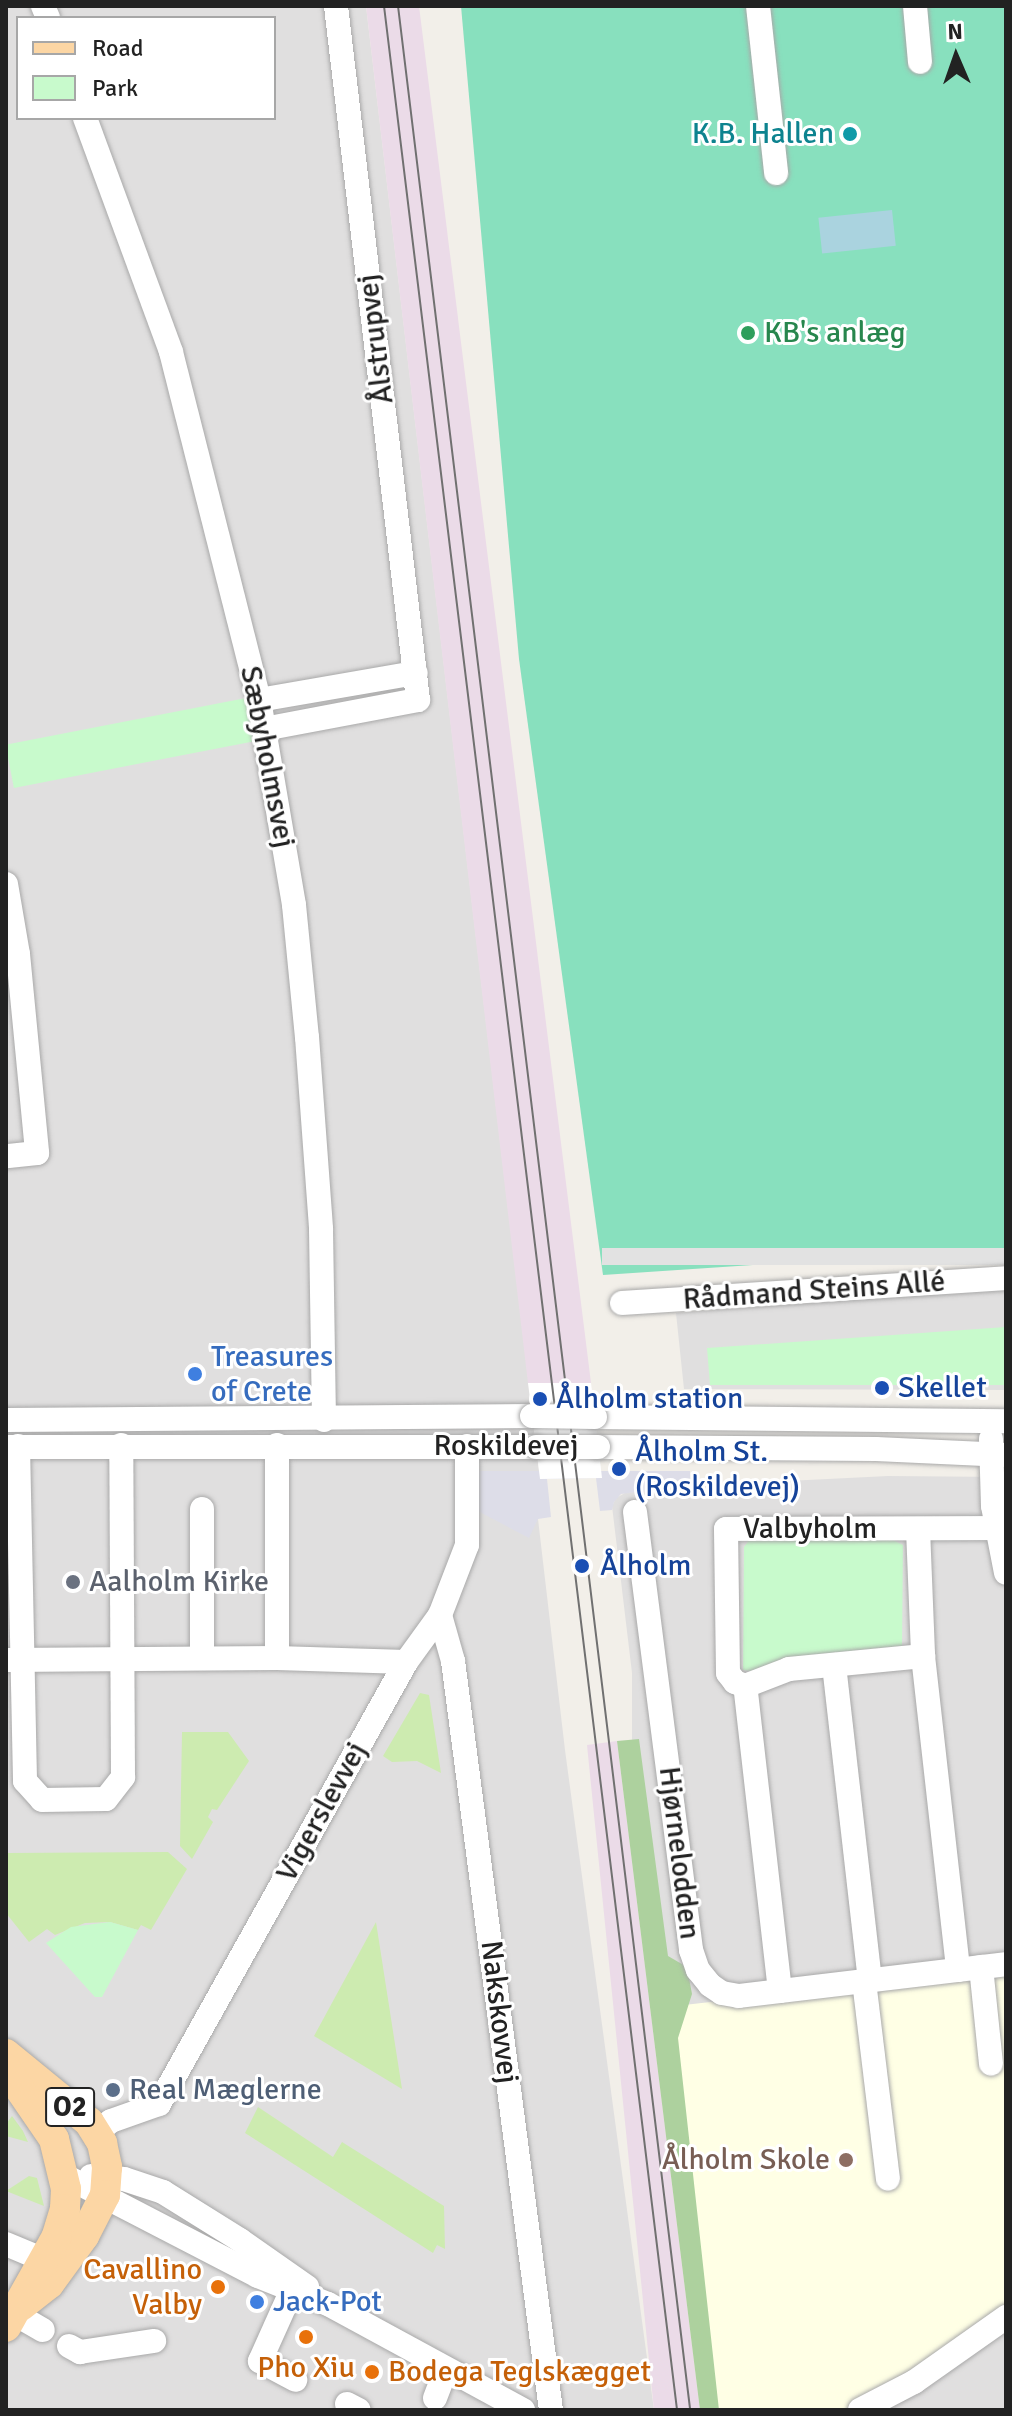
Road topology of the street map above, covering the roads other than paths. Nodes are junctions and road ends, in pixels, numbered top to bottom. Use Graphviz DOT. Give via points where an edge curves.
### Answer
graph roads {
  1 [pos="336,6"];
  2 [pos="758,6"];
  3 [pos="915,6"];
  4 [pos="920,62"];
  5 [pos="86,120"];
  6 [pos="776,173"];
  7 [pos="416,673"];
  8 [pos="259,700"];
  9 [pos="264,729"];
  10 [pos="6,884"];
  11 [pos="6,1156"];
  12 [pos="1006,1278"];
  13 [pos="622,1303"];
  14 [pos="6,1420"];
  15 [pos="324,1420"];
  16 [pos="998,1421"];
  17 [pos="121,1445"];
  18 [pos="277,1445"];
  19 [pos="467,1446"];
  20 [pos="12,1447"];
  21 [pos="998,1455"];
  22 [pos="202,1509"];
  23 [pos="635,1512"];
  24 [pos="996,1528"];
  25 [pos="918,1529"];
  26 [pos="1006,1571"];
  27 [pos="440,1615"];
  28 [pos="923,1656"];
  29 [pos="202,1658"];
  30 [pos="277,1658"];
  31 [pos="122,1659"];
  32 [pos="14,1660"];
  33 [pos="406,1662"];
  34 [pos="834,1665"];
  35 [pos="745,1686"];
  36 [pos="1006,1964"];
  37 [pos="969,1968"];
  38 [pos="867,1981"];
  39 [pos="780,1991"];
  40 [pos="6,2054"];
  41 [pos="991,2063"];
  42 [pos="6,2069"];
  43 [pos="97,2133"];
  44 [pos="65,2176"];
  45 [pos="888,2179"];
  46 [pos="106,2186"];
  47 [pos="6,2244"];
  48 [pos="44,2260"];
  49 [pos="291,2292"];
  50 [pos="328,2304"];
  51 [pos="14,2315"];
  52 [pos="1006,2317"];
  53 [pos="43,2330"];
  54 [pos="154,2341"];
  55 [pos="69,2346"];
  56 [pos="446,2369"];
  57 [pos="295,2380"];
  58 [pos="435,2398"];
  59 [pos="523,2410"];
  60 [pos="551,2410"];
  61 [pos="860,2410"];
  1 -- 7 [label="street, Ålstrupvej"];
  2 -- 6 [label="street"];
  3 -- 4 [label="street"];
  5 -- 8 [label="street, Sæbyholmsvej" via="171,352"];
  7 -- 8 [label="street"];
  7 -- 9 [label="street" via="418,700"];
  8 -- 9 [label="street, Sæbyholmsvej"];
  9 -- 15 [label="street, Sæbyholmsvej" via="294,905 307,1037 321,1229"];
  10 -- 11 [label="street" via="37,1153"];
  12 -- 13 [label="street, Rådmand Steins Allé"];
  14 -- 15 [label="street, Roskildevej"];
  15 -- 16 [label="street, Roskildevej, bridge" via="532,1416"];
  16 -- 21 [label="street"];
  17 -- 18 [label="street, Roskildevej"];
  17 -- 20 [label="street, Roskildevej"];
  17 -- 31 [label="street"];
  18 -- 19 [label="street, Roskildevej"];
  18 -- 30 [label="street"];
  19 -- 21 [label="street, Roskildevej, bridge"];
  19 -- 27 [label="street, Vigerslevvej" via="467,1545"];
  20 -- 32 [label="street"];
  21 -- 24 [label="street"];
  22 -- 29 [label="street"];
  23 -- 39 [label="street, Hjørnelodden" via="691,1950 698,1970 722,1993"];
  24 -- 25 [label="street, Valbyholm"];
  24 -- 26 [label="street"];
  25 -- 28 [label="street, Valbyholm"];
  25 -- 35 [label="street, Valbyholm" via="726,1529 728,1673"];
  27 -- 33 [label="street, Vigerslevvej"];
  27 -- 60 [label="street, Nakskovvej" via="453,1661"];
  28 -- 34 [label="street"];
  28 -- 37 [label="street, Valbyholm"];
  29 -- 30 [label="street"];
  29 -- 31 [label="street"];
  30 -- 33 [label="street"];
  31 -- 32 [label="street"];
  31 -- 32 [label="street" via="123,1777 106,1799 42,1800 25,1781"];
  33 -- 43 [label="street, Vigerslevvej" via="159,2104 111,2121"];
  34 -- 35 [label="street" via="789,1669"];
  34 -- 38 [label="street"];
  35 -- 39 [label="street, Valbyholm"];
  36 -- 37 [label="street, Hjørnelodden"];
  37 -- 38 [label="street, Hjørnelodden"];
  37 -- 41 [label="street, Valbyholm"];
  38 -- 39 [label="street, Hjørnelodden"];
  38 -- 45 [label="street"];
  40 -- 43 [label="main road, O2"];
  42 -- 44 [label="main road, O2" via="43,2119"];
  43 -- 46 [label="main road, O2" via="106,2155"];
  44 -- 46 [label="street"];
  44 -- 48 [label="main road, O2" via="63,2218"];
  46 -- 49 [label="street"];
  46 -- 50 [label="street" via="142,2183 172,2197"];
  46 -- 51 [label="main road" via="97,2215 62,2269"];
  47 -- 48 [label="street"];
  48 -- 51 [label="main road, O2"];
  49 -- 50 [label="street"];
  49 -- 57 [label="street" via="260,2361"];
  50 -- 56 [label="street"];
  51 -- 53 [label="street"];
  52 -- 61 [label="street" via="914,2382"];
  54 -- 55 [label="street" via="80,2352"];
  56 -- 58 [label="street"];
  56 -- 59 [label="street"];
}
